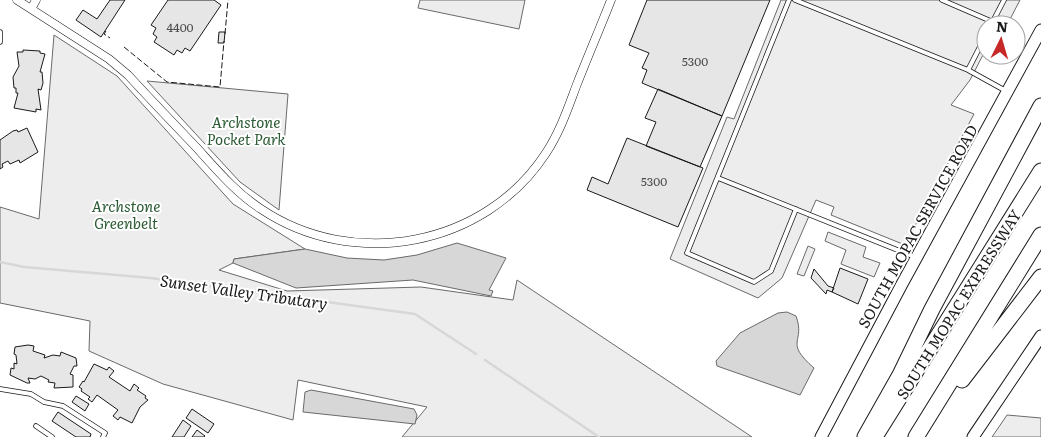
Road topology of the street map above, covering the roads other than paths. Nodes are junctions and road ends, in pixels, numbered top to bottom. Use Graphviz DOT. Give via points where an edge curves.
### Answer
graph roads {
  1 [pos="17,0"];
  2 [pos="36,0"];
  3 [pos="611,0"];
  4 [pos="789,0"];
  5 [pos="794,0"];
  6 [pos="942,0"];
  7 [pos="1004,0"];
  8 [pos="30,9"];
  9 [pos="996,15"];
  10 [pos="976,16"];
  11 [pos="1041,30"];
  12 [pos="0,32"];
  13 [pos="0,42"];
  14 [pos="976,54"];
  15 [pos="968,70"];
  16 [pos="1008,92"];
  17 [pos="1041,106"];
  18 [pos="1041,172"];
  19 [pos="718,178"];
  20 [pos="796,209"];
  21 [pos="1041,234"];
  22 [pos="916,258"];
  23 [pos="1041,277"];
  24 [pos="1041,336"];
  25 [pos="0,389"];
  26 [pos="36,426"];
  27 [pos="918,434"];
  28 [pos="52,437"];
  29 [pos="103,437"];
  30 [pos="821,437"];
  31 [pos="864,437"];
  32 [pos="875,437"];
  33 [pos="973,437"];
  1 -- 8 [label="street"];
  2 -- 8 [label="street"];
  3 -- 8 [label="street" via="554,141 526,179 494,207 450,230 406,242 375,244 319,236 262,210 238,192 128,75 109,59"];
  4 -- 19 [label="lane"];
  5 -- 15 [label="lane"];
  6 -- 10 [label="lane"];
  7 -- 9 [label="lane"];
  11 -- 16 [label="main road, SOUTH MOPAC SERVICE ROAD"];
  12 -- 13 [label="lane"];
  14 -- 15 [label="lane"];
  15 -- 16 [label="lane"];
  16 -- 22 [label="main road, SOUTH MOPAC SERVICE ROAD"];
  17 -- 31 [label="highway" via="932,308 900,375"];
  18 -- 32 [label="highway, SOUTH MOPAC EXPRESSWAY"];
  19 -- 20 [label="lane"];
  19 -- 20 [label="lane" via="687,253 754,282 771,271"];
  20 -- 22 [label="lane"];
  21 -- 27 [label="highway"];
  22 -- 30 [label="main road, SOUTH MOPAC SERVICE ROAD"];
  23 -- 27 [label="highway" via="943,407"];
  24 -- 33 [label="main road"];
  25 -- 29 [label="lane" via="31,394 44,402 63,406 105,433"];
  26 -- 28 [label="lane"];
}
